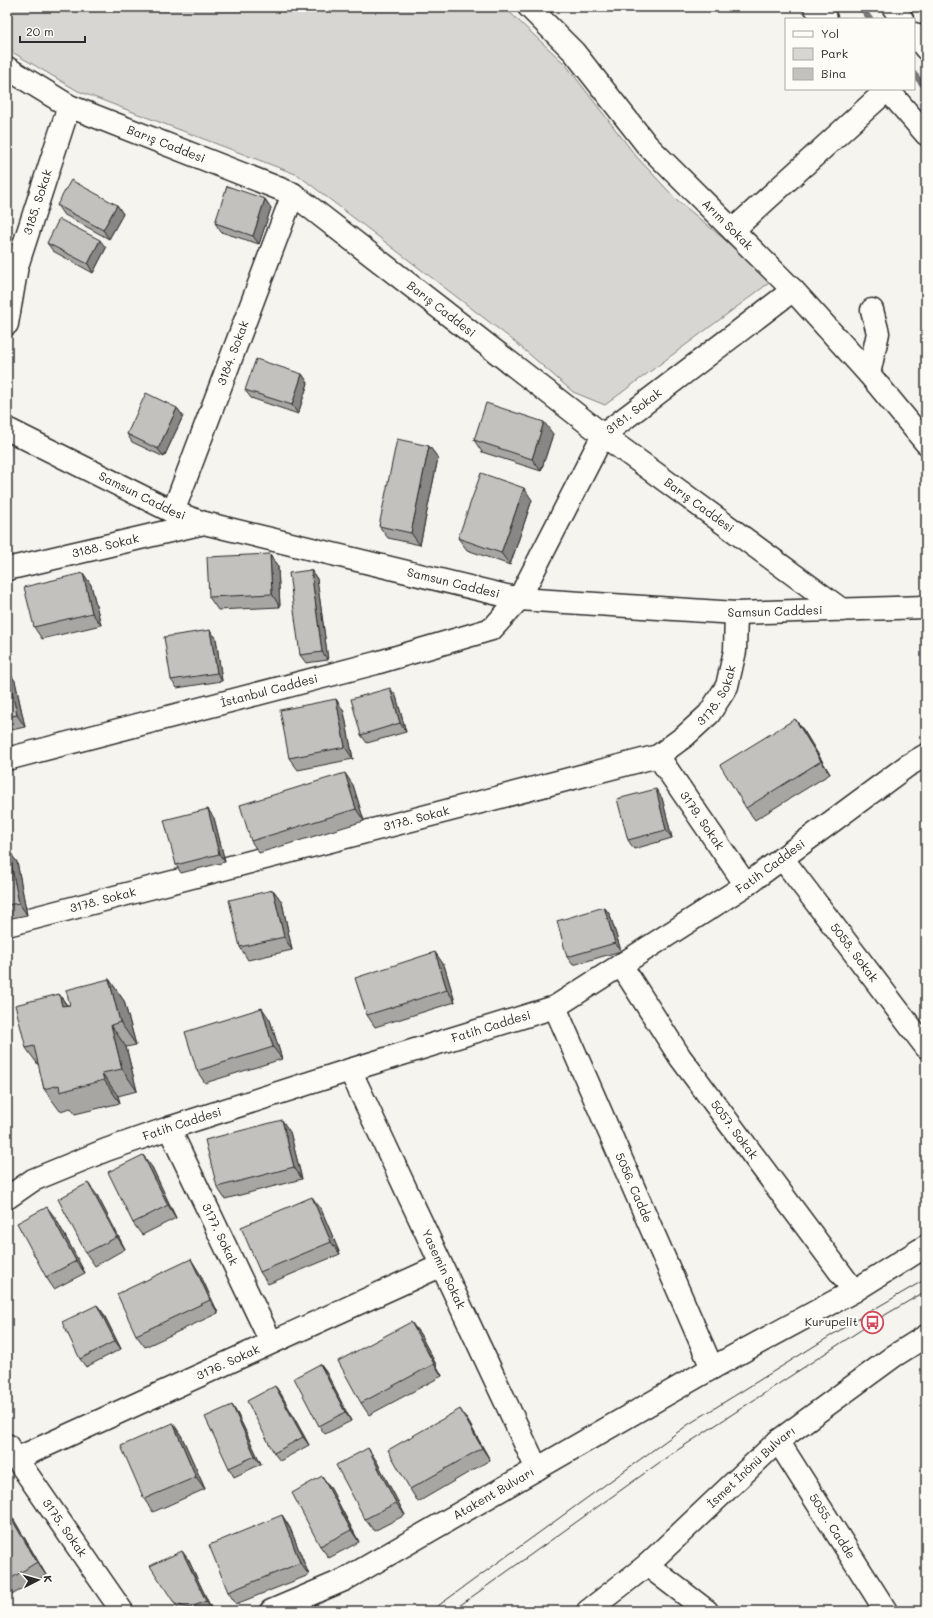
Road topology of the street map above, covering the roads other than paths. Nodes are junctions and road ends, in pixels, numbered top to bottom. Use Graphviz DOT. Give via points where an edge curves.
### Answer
graph roads {
  1 [pos="529,7"];
  2 [pos="815,7"];
  3 [pos="893,7"];
  4 [pos="825,18"];
  5 [pos="901,18"];
  6 [pos="915,35"];
  7 [pos="926,49"];
  8 [pos="7,68"];
  9 [pos="886,90"];
  10 [pos="888,90"];
  11 [pos="69,106"];
  12 [pos="926,134"];
  13 [pos="293,194"];
  14 [pos="732,230"];
  15 [pos="793,290"];
  16 [pos="872,310"];
  17 [pos="7,324"];
  18 [pos="869,374"];
  19 [pos="7,429"];
  20 [pos="603,435"];
  21 [pos="926,443"];
  22 [pos="173,512"];
  23 [pos="204,523"];
  24 [pos="7,568"];
  25 [pos="519,599"];
  26 [pos="926,607"];
  27 [pos="842,610"];
  28 [pos="736,613"];
  29 [pos="926,740"];
  30 [pos="926,755"];
  31 [pos="658,756"];
  32 [pos="7,759"];
  33 [pos="907,766"];
  34 [pos="782,858"];
  35 [pos="746,885"];
  36 [pos="7,925"];
  37 [pos="621,965"];
  38 [pos="555,1007"];
  39 [pos="926,1047"];
  40 [pos="350,1070"];
  41 [pos="169,1128"];
  42 [pos="7,1198"];
  43 [pos="926,1246"];
  44 [pos="440,1266"];
  45 [pos="854,1291"];
  46 [pos="926,1336"];
  47 [pos="271,1342"];
  48 [pos="712,1368"];
  49 [pos="778,1441"];
  50 [pos="11,1452"];
  51 [pos="537,1470"];
  52 [pos="647,1565"];
  53 [pos="122,1611"];
  54 [pos="271,1611"];
  55 [pos="588,1611"];
  56 [pos="707,1611"];
  57 [pos="886,1611"];
  1 -- 14 [label="street, Arım Sokak" via="574,52 647,145"];
  2 -- 4 [label="street"];
  3 -- 5 [label="street"];
  6 -- 7 [label="street"];
  8 -- 11 [label="street, Barış Caddesi"];
  9 -- 14 [label="street"];
  10 -- 12 [label="street"];
  11 -- 13 [label="street, Barış Caddesi"];
  11 -- 17 [label="street, 3185. Sokak" via="17,266"];
  13 -- 20 [label="street, Barış Caddesi"];
  13 -- 22 [label="street, 3184. Sokak"];
  14 -- 15 [label="street, Arım Sokak"];
  15 -- 18 [label="street, Arım Sokak"];
  15 -- 20 [label="street, 3181. Sokak"];
  16 -- 18 [label="street" via="878,333"];
  18 -- 21 [label="street, Arım Sokak"];
  19 -- 22 [label="street, Samsun Caddesi"];
  20 -- 25 [label="street, 3181. Sokak"];
  20 -- 27 [label="street, Barış Caddesi"];
  22 -- 23 [label="street, Samsun Caddesi"];
  23 -- 24 [label="street, 3188. Sokak"];
  23 -- 25 [label="street, Samsun Caddesi"];
  25 -- 28 [label="street, Samsun Caddesi"];
  25 -- 32 [label="street, İstanbul Caddesi" via="492,629 376,663"];
  26 -- 27 [label="street, Samsun Caddesi"];
  27 -- 28 [label="street, Samsun Caddesi"];
  28 -- 31 [label="street, 3178. Sokak" via="735,651 727,686 709,714"];
  29 -- 33 [label="street"];
  30 -- 33 [label="street, Fatih Caddesi"];
  31 -- 35 [label="street, 3179. Sokak"];
  31 -- 36 [label="street, 3178. Sokak"];
  33 -- 34 [label="street, Fatih Caddesi"];
  34 -- 35 [label="street, Fatih Caddesi"];
  34 -- 39 [label="street, 5058. Sokak"];
  35 -- 37 [label="street, Fatih Caddesi"];
  37 -- 38 [label="street, Fatih Caddesi"];
  37 -- 45 [label="street, 5057. Sokak" via="680,1057"];
  38 -- 40 [label="street, Fatih Caddesi"];
  38 -- 48 [label="street, 5056. Cadde"];
  40 -- 41 [label="street, Fatih Caddesi"];
  40 -- 44 [label="street, Yasemin Sokak"];
  41 -- 42 [label="street, Fatih Caddesi" via="33,1180"];
  41 -- 47 [label="street, 3177. Sokak"];
  43 -- 45 [label="street"];
  44 -- 47 [label="street, 3176. Sokak"];
  44 -- 51 [label="street, Yasemin Sokak"];
  45 -- 48 [label="street"];
  46 -- 49 [label="street, İsmet İnönü Bulvarı" via="894,1356"];
  47 -- 50 [label="street, 3176. Sokak"];
  48 -- 51 [label="street, Atakent Bulvarı"];
  49 -- 52 [label="street, İsmet İnönü Bulvarı"];
  49 -- 57 [label="street, 5055. Cadde"];
  50 -- 53 [label="street, 3175. Sokak"];
  51 -- 54 [label="street, Atakent Bulvarı" via="344,1580"];
  52 -- 55 [label="street, İsmet İnönü Bulvarı"];
  52 -- 56 [label="street"];
}
